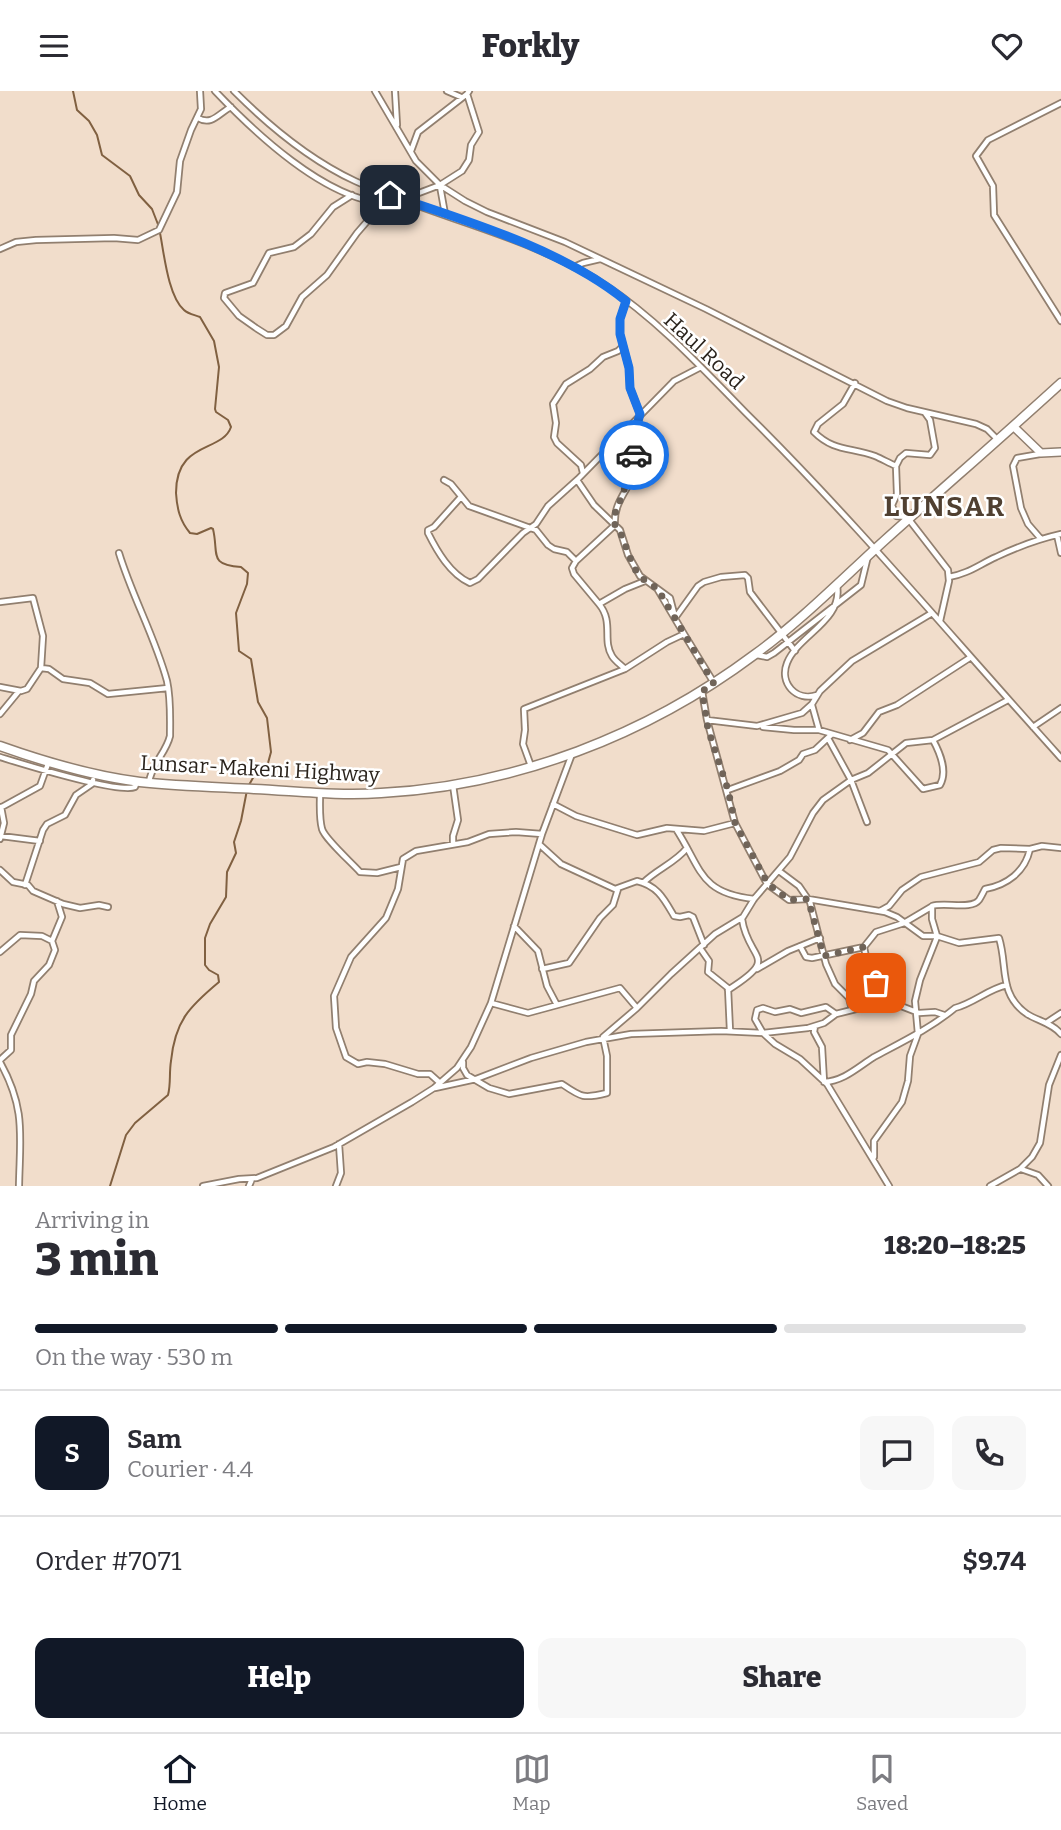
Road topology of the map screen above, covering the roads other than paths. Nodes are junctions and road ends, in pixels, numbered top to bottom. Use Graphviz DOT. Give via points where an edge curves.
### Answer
graph roads {
  1 [pos="201,91"];
  2 [pos="215,91"];
  3 [pos="234,91"];
  4 [pos="375,91"];
  5 [pos="395,91"];
  6 [pos="447,91"];
  7 [pos="468,92"];
  8 [pos="461,97"];
  9 [pos="1061,103"];
  10 [pos="231,107"];
  11 [pos="198,118"];
  12 [pos="397,128"];
  13 [pos="411,152"];
  14 [pos="440,185"];
  15 [pos="352,195"];
  16 [pos="390,195"];
  17 [pos="402,199"];
  18 [pos="383,204"];
  19 [pos="445,213"];
  20 [pos="0,249"];
  21 [pos="600,259"];
  22 [pos="574,267"];
  23 [pos="626,301"];
  24 [pos="1061,321"];
  25 [pos="622,347"];
  26 [pos="701,367"];
  27 [pos="855,383"];
  28 [pos="1061,383"];
  29 [pos="925,412"];
  30 [pos="639,417"];
  31 [pos="945,417"];
  32 [pos="931,426"];
  33 [pos="1014,427"];
  34 [pos="998,440"];
  35 [pos="1061,452"];
  36 [pos="1041,453"];
  37 [pos="896,466"];
  38 [pos="583,474"];
  39 [pos="577,480"];
  40 [pos="444,481"];
  41 [pos="460,498"];
  42 [pos="909,519"];
  43 [pos="615,525"];
  44 [pos="529,529"];
  45 [pos="1059,534"];
  46 [pos="1041,539"];
  47 [pos="879,546"];
  48 [pos="118,552"];
  49 [pos="1061,552"];
  50 [pos="868,556"];
  51 [pos="576,561"];
  52 [pos="949,577"];
  53 [pos="645,581"];
  54 [pos="837,585"];
  55 [pos="0,602"];
  56 [pos="599,604"];
  57 [pos="832,609"];
  58 [pos="932,613"];
  59 [pos="675,618"];
  60 [pos="940,622"];
  61 [pos="782,632"];
  62 [pos="684,634"];
  63 [pos="788,642"];
  64 [pos="796,651"];
  65 [pos="756,654"];
  66 [pos="971,657"];
  67 [pos="41,668"];
  68 [pos="625,669"];
  69 [pos="714,684"];
  70 [pos="0,687"];
  71 [pos="168,688"];
  72 [pos="19,691"];
  73 [pos="702,691"];
  74 [pos="817,695"];
  75 [pos="1008,700"];
  76 [pos="812,704"];
  77 [pos="1061,708"];
  78 [pos="0,714"];
  79 [pos="707,720"];
  80 [pos="757,726"];
  81 [pos="1034,727"];
  82 [pos="818,730"];
  83 [pos="830,738"];
  84 [pos="849,740"];
  85 [pos="933,740"];
  86 [pos="0,746"];
  87 [pos="892,753"];
  88 [pos="572,754"];
  89 [pos="0,757"];
  90 [pos="1061,758"];
  91 [pos="49,761"];
  92 [pos="531,766"];
  93 [pos="46,771"];
  94 [pos="93,777"];
  95 [pos="851,781"];
  96 [pos="149,783"];
  97 [pos="453,784"];
  98 [pos="728,790"];
  99 [pos="320,793"];
  100 [pos="553,804"];
  101 [pos="1,808"];
  102 [pos="867,822"];
  103 [pos="735,823"];
  104 [pos="675,828"];
  105 [pos="542,834"];
  106 [pos="1,838"];
  107 [pos="40,841"];
  108 [pos="539,844"];
  109 [pos="453,845"];
  110 [pos="687,848"];
  111 [pos="1061,848"];
  112 [pos="1030,849"];
  113 [pos="401,866"];
  114 [pos="0,870"];
  115 [pos="779,871"];
  116 [pos="643,883"];
  117 [pos="768,884"];
  118 [pos="24,885"];
  119 [pos="618,889"];
  120 [pos="754,899"];
  121 [pos="808,899"];
  122 [pos="57,901"];
  123 [pos="932,906"];
  124 [pos="108,907"];
  125 [pos="879,911"];
  126 [pos="742,918"];
  127 [pos="904,923"];
  128 [pos="514,926"];
  129 [pos="937,936"];
  130 [pos="820,938"];
  131 [pos="52,941"];
  132 [pos="800,946"];
  133 [pos="702,947"];
  134 [pos="864,947"];
  135 [pos="0,952"];
  136 [pos="824,956"];
  137 [pos="542,969"];
  138 [pos="756,969"];
  139 [pos="1007,985"];
  140 [pos="728,990"];
  141 [pos="491,1003"];
  142 [pos="557,1005"];
  143 [pos="883,1007"];
  144 [pos="638,1008"];
  145 [pos="852,1010"];
  146 [pos="916,1012"];
  147 [pos="1061,1013"];
  148 [pos="836,1014"];
  149 [pos="944,1015"];
  150 [pos="1046,1023"];
  151 [pos="815,1026"];
  152 [pos="730,1031"];
  153 [pos="763,1033"];
  154 [pos="918,1034"];
  155 [pos="1061,1034"];
  156 [pos="603,1039"];
  157 [pos="1061,1055"];
  158 [pos="0,1061"];
  159 [pos="463,1061"];
  160 [pos="476,1080"];
  161 [pos="824,1082"];
  162 [pos="440,1083"];
  163 [pos="434,1088"];
  164 [pos="339,1144"];
  165 [pos="874,1160"];
  166 [pos="1020,1169"];
  167 [pos="252,1179"];
  168 [pos="19,1186"];
  169 [pos="202,1186"];
  170 [pos="249,1186"];
  171 [pos="336,1186"];
  172 [pos="889,1186"];
  173 [pos="990,1186"];
  174 [pos="1048,1186"];
  1 -- 11 [label="street"];
  2 -- 10 [label="street"];
  3 -- 16 [label="street, Haul Road" via="289,140 336,171"];
  4 -- 12 [label="street"];
  5 -- 12 [label="street"];
  6 -- 8 [label="street"];
  7 -- 8 [label="street"];
  7 -- 14 [label="street" via="479,133 463,171"];
  8 -- 13 [label="street" via="418,132"];
  9 -- 24 [label="street" via="988,140 976,156 993,186 994,215"];
  10 -- 11 [label="street" via="209,121"];
  10 -- 15 [label="street" via="310,172"];
  11 -- 20 [label="street" via="180,161 177,192 159,230 150,236 138,240 36,240"];
  12 -- 13 [label="street"];
  13 -- 14 [label="street"];
  14 -- 17 [label="street"];
  14 -- 19 [label="street"];
  14 -- 21 [label="street" via="486,212"];
  15 -- 18 [label="street"];
  15 -- 18 [label="street" via="332,208 294,247 269,253 253,283 225,293 239,316 274,335"];
  16 -- 17 [label="street, Haul Road"];
  16 -- 18 [label="street"];
  17 -- 19 [label="street, Haul Road"];
  19 -- 22 [label="street, Haul Road"];
  21 -- 22 [label="street"];
  21 -- 27 [label="street"];
  22 -- 23 [label="street, Haul Road"];
  23 -- 25 [label="street" via="620,319"];
  23 -- 26 [label="street, Haul Road"];
  25 -- 30 [label="street"];
  25 -- 38 [label="street" via="566,384 553,404 554,437 581,464"];
  26 -- 30 [label="street" via="674,381"];
  26 -- 47 [label="street, Haul Road"];
  27 -- 29 [label="street" via="887,401"];
  27 -- 37 [label="street" via="843,404 814,432 835,447"];
  28 -- 33 [label="main road, Lunsar-Makeni Highway"];
  29 -- 31 [label="street"];
  29 -- 32 [label="street"];
  30 -- 38 [label="street"];
  30 -- 43 [label="street" via="633,439 637,466 620,497"];
  31 -- 32 [label="street"];
  31 -- 34 [label="street" via="987,429"];
  32 -- 37 [label="street" via="932,454 906,453"];
  33 -- 34 [label="main road, Lunsar-Makeni Highway"];
  33 -- 36 [label="street"];
  34 -- 42 [label="main road, Lunsar-Makeni Highway"];
  35 -- 36 [label="street"];
  36 -- 46 [label="street" via="1017,458 1013,466 1024,517"];
  37 -- 42 [label="street" via="893,510 896,516"];
  38 -- 39 [label="street"];
  39 -- 43 [label="street"];
  39 -- 44 [label="street"];
  40 -- 41 [label="street"];
  41 -- 44 [label="street" via="474,509"];
  41 -- 44 [label="street" via="428,533 451,568 470,583"];
  42 -- 47 [label="main road, Lunsar-Makeni Highway"];
  42 -- 52 [label="street" via="945,565"];
  43 -- 51 [label="street"];
  43 -- 53 [label="street" via="634,568"];
  44 -- 51 [label="street"];
  45 -- 46 [label="street"];
  45 -- 49 [label="street"];
  46 -- 52 [label="street"];
  47 -- 50 [label="main road, Lunsar-Makeni Highway"];
  47 -- 58 [label="street, Haul Road"];
  48 -- 71 [label="street"];
  50 -- 54 [label="main road, Lunsar-Makeni Highway"];
  50 -- 57 [label="street" via="861,585"];
  51 -- 56 [label="street" via="574,574"];
  52 -- 60 [label="street"];
  53 -- 56 [label="street"];
  53 -- 59 [label="street" via="670,598"];
  54 -- 57 [label="street"];
  54 -- 61 [label="main road, Lunsar-Makeni Highway"];
  55 -- 67 [label="street" via="33,598 43,636"];
  56 -- 68 [label="street" via="608,619 609,648"];
  57 -- 63 [label="street"];
  57 -- 64 [label="street"];
  58 -- 60 [label="street, Haul Road"];
  58 -- 74 [label="street" via="852,661"];
  59 -- 61 [label="street" via="704,582 746,575 750,592"];
  59 -- 62 [label="street"];
  60 -- 66 [label="street, Haul Road"];
  61 -- 63 [label="street"];
  61 -- 65 [label="main road, Lunsar-Makeni Highway"];
  62 -- 68 [label="street"];
  62 -- 69 [label="street"];
  63 -- 64 [label="street"];
  63 -- 65 [label="street" via="766,657"];
  64 -- 74 [label="street" via="786,667 788,681 801,697"];
  65 -- 69 [label="main road, Lunsar-Makeni Highway"];
  66 -- 75 [label="street, Haul Road"];
  66 -- 84 [label="street" via="879,712 863,733"];
  67 -- 71 [label="street" via="63,679 90,683 108,694"];
  67 -- 72 [label="street" via="31,686"];
  68 -- 92 [label="street" via="524,709 523,744"];
  69 -- 73 [label="main road, Lunsar-Makeni Highway"];
  70 -- 72 [label="street"];
  71 -- 96 [label="street" via="170,736 153,765"];
  72 -- 78 [label="street"];
  73 -- 79 [label="street"];
  73 -- 88 [label="main road, Lunsar-Makeni Highway" via="631,730"];
  74 -- 76 [label="street"];
  75 -- 81 [label="street, Haul Road"];
  75 -- 85 [label="street"];
  76 -- 80 [label="street" via="790,718"];
  76 -- 82 [label="street"];
  77 -- 81 [label="street"];
  79 -- 80 [label="street"];
  79 -- 98 [label="street"];
  80 -- 82 [label="street"];
  81 -- 90 [label="street, Haul Road"];
  82 -- 83 [label="street"];
  83 -- 84 [label="street"];
  83 -- 95 [label="street"];
  83 -- 98 [label="street" via="780,771"];
  84 -- 87 [label="street"];
  85 -- 87 [label="street" via="911,741"];
  85 -- 87 [label="street" via="944,769 943,781 936,787 923,789"];
  86 -- 91 [label="main road, Lunsar-Makeni Highway"];
  87 -- 95 [label="street"];
  88 -- 92 [label="main road, Lunsar-Makeni Highway"];
  88 -- 100 [label="street"];
  89 -- 93 [label="street"];
  91 -- 93 [label="street"];
  91 -- 94 [label="main road, Lunsar-Makeni Highway"];
  92 -- 97 [label="main road, Lunsar-Makeni Highway"];
  93 -- 94 [label="street"];
  93 -- 101 [label="street" via="40,786"];
  94 -- 96 [label="main road, Lunsar-Makeni Highway"];
  94 -- 107 [label="street" via="65,815 47,824"];
  95 -- 102 [label="street"];
  95 -- 115 [label="street" via="823,800"];
  96 -- 99 [label="main road, Lunsar-Makeni Highway"];
  97 -- 99 [label="main road, Lunsar-Makeni Highway" via="383,793"];
  97 -- 109 [label="street" via="458,820"];
  98 -- 103 [label="street"];
  99 -- 113 [label="street" via="326,838 360,872"];
  100 -- 104 [label="street" via="631,835"];
  100 -- 105 [label="street"];
  101 -- 106 [label="street"];
  103 -- 104 [label="street" via="704,831"];
  103 -- 117 [label="street"];
  104 -- 110 [label="street"];
  105 -- 108 [label="street"];
  105 -- 109 [label="street" via="499,833"];
  106 -- 107 [label="street"];
  107 -- 118 [label="street"];
  108 -- 119 [label="street" via="561,864"];
  108 -- 128 [label="street"];
  109 -- 113 [label="street" via="410,853"];
  110 -- 116 [label="street"];
  110 -- 120 [label="street" via="698,870 715,887 726,895"];
  111 -- 112 [label="street"];
  112 -- 123 [label="street" via="1027,863 1010,881 985,889 974,904"];
  112 -- 125 [label="street" via="993,850 979,862 921,877"];
  113 -- 162 [label="street" via="386,918 341,977 334,996 336,1028 350,1060 430,1074"];
  114 -- 118 [label="street"];
  115 -- 117 [label="street"];
  115 -- 121 [label="street"];
  116 -- 119 [label="street" via="632,882"];
  116 -- 133 [label="street" via="663,895 674,916 693,917"];
  117 -- 120 [label="street"];
  117 -- 121 [label="street" via="789,900"];
  118 -- 122 [label="street"];
  119 -- 137 [label="street" via="613,905 569,963"];
  120 -- 126 [label="street"];
  121 -- 125 [label="street"];
  121 -- 130 [label="street"];
  122 -- 124 [label="street" via="80,908"];
  122 -- 131 [label="street" via="62,917"];
  123 -- 127 [label="street"];
  123 -- 129 [label="street"];
  125 -- 127 [label="street"];
  126 -- 133 [label="street"];
  126 -- 138 [label="street" via="759,956"];
  127 -- 129 [label="street" via="923,936"];
  127 -- 134 [label="street" via="876,932"];
  128 -- 137 [label="street" via="538,951"];
  128 -- 141 [label="street"];
  129 -- 139 [label="street" via="959,943 999,938"];
  129 -- 146 [label="street" via="920,980"];
  130 -- 132 [label="street"];
  130 -- 136 [label="street"];
  131 -- 135 [label="street" via="20,935"];
  131 -- 158 [label="street" via="55,950 49,965 35,977 11,1035 11,1050"];
  132 -- 136 [label="street" via="806,957"];
  132 -- 138 [label="street"];
  133 -- 140 [label="street" via="709,961 708,972"];
  133 -- 144 [label="street"];
  134 -- 136 [label="street"];
  134 -- 143 [label="street"];
  136 -- 145 [label="street" via="833,981 849,998"];
  137 -- 142 [label="street"];
  138 -- 140 [label="street"];
  139 -- 149 [label="street"];
  139 -- 150 [label="street" via="1018,1006"];
  140 -- 152 [label="street"];
  141 -- 142 [label="street" via="528,1013"];
  141 -- 159 [label="street"];
  142 -- 144 [label="street" via="622,988"];
  143 -- 145 [label="street"];
  143 -- 146 [label="street" via="901,1006"];
  144 -- 156 [label="street"];
  145 -- 148 [label="street"];
  146 -- 149 [label="street"];
  146 -- 154 [label="street"];
  147 -- 150 [label="street"];
  148 -- 151 [label="street"];
  148 -- 153 [label="street" via="826,1007 801,1013 760,1008 755,1019"];
  149 -- 154 [label="street"];
  150 -- 155 [label="street"];
  151 -- 153 [label="street"];
  151 -- 161 [label="street" via="822,1047"];
  152 -- 153 [label="street"];
  152 -- 156 [label="street" via="639,1033"];
  153 -- 161 [label="street"];
  154 -- 161 [label="street" via="844,1077"];
  154 -- 165 [label="street" via="902,1103 874,1141"];
  156 -- 160 [label="street" via="531,1058"];
  156 -- 160 [label="street" via="607,1093 589,1098 562,1084 509,1094"];
  157 -- 166 [label="street" via="1047,1093 1040,1143"];
  158 -- 168 [label="street" via="20,1114"];
  159 -- 160 [label="street" via="464,1072"];
  159 -- 162 [label="street"];
  160 -- 163 [label="street"];
  161 -- 165 [label="street"];
  162 -- 163 [label="street"];
  163 -- 164 [label="street"];
  164 -- 167 [label="street"];
  164 -- 171 [label="street" via="341,1173"];
  165 -- 172 [label="street"];
  166 -- 173 [label="street"];
  166 -- 174 [label="street" via="1038,1175"];
  167 -- 169 [label="street"];
  167 -- 170 [label="street"];
}
